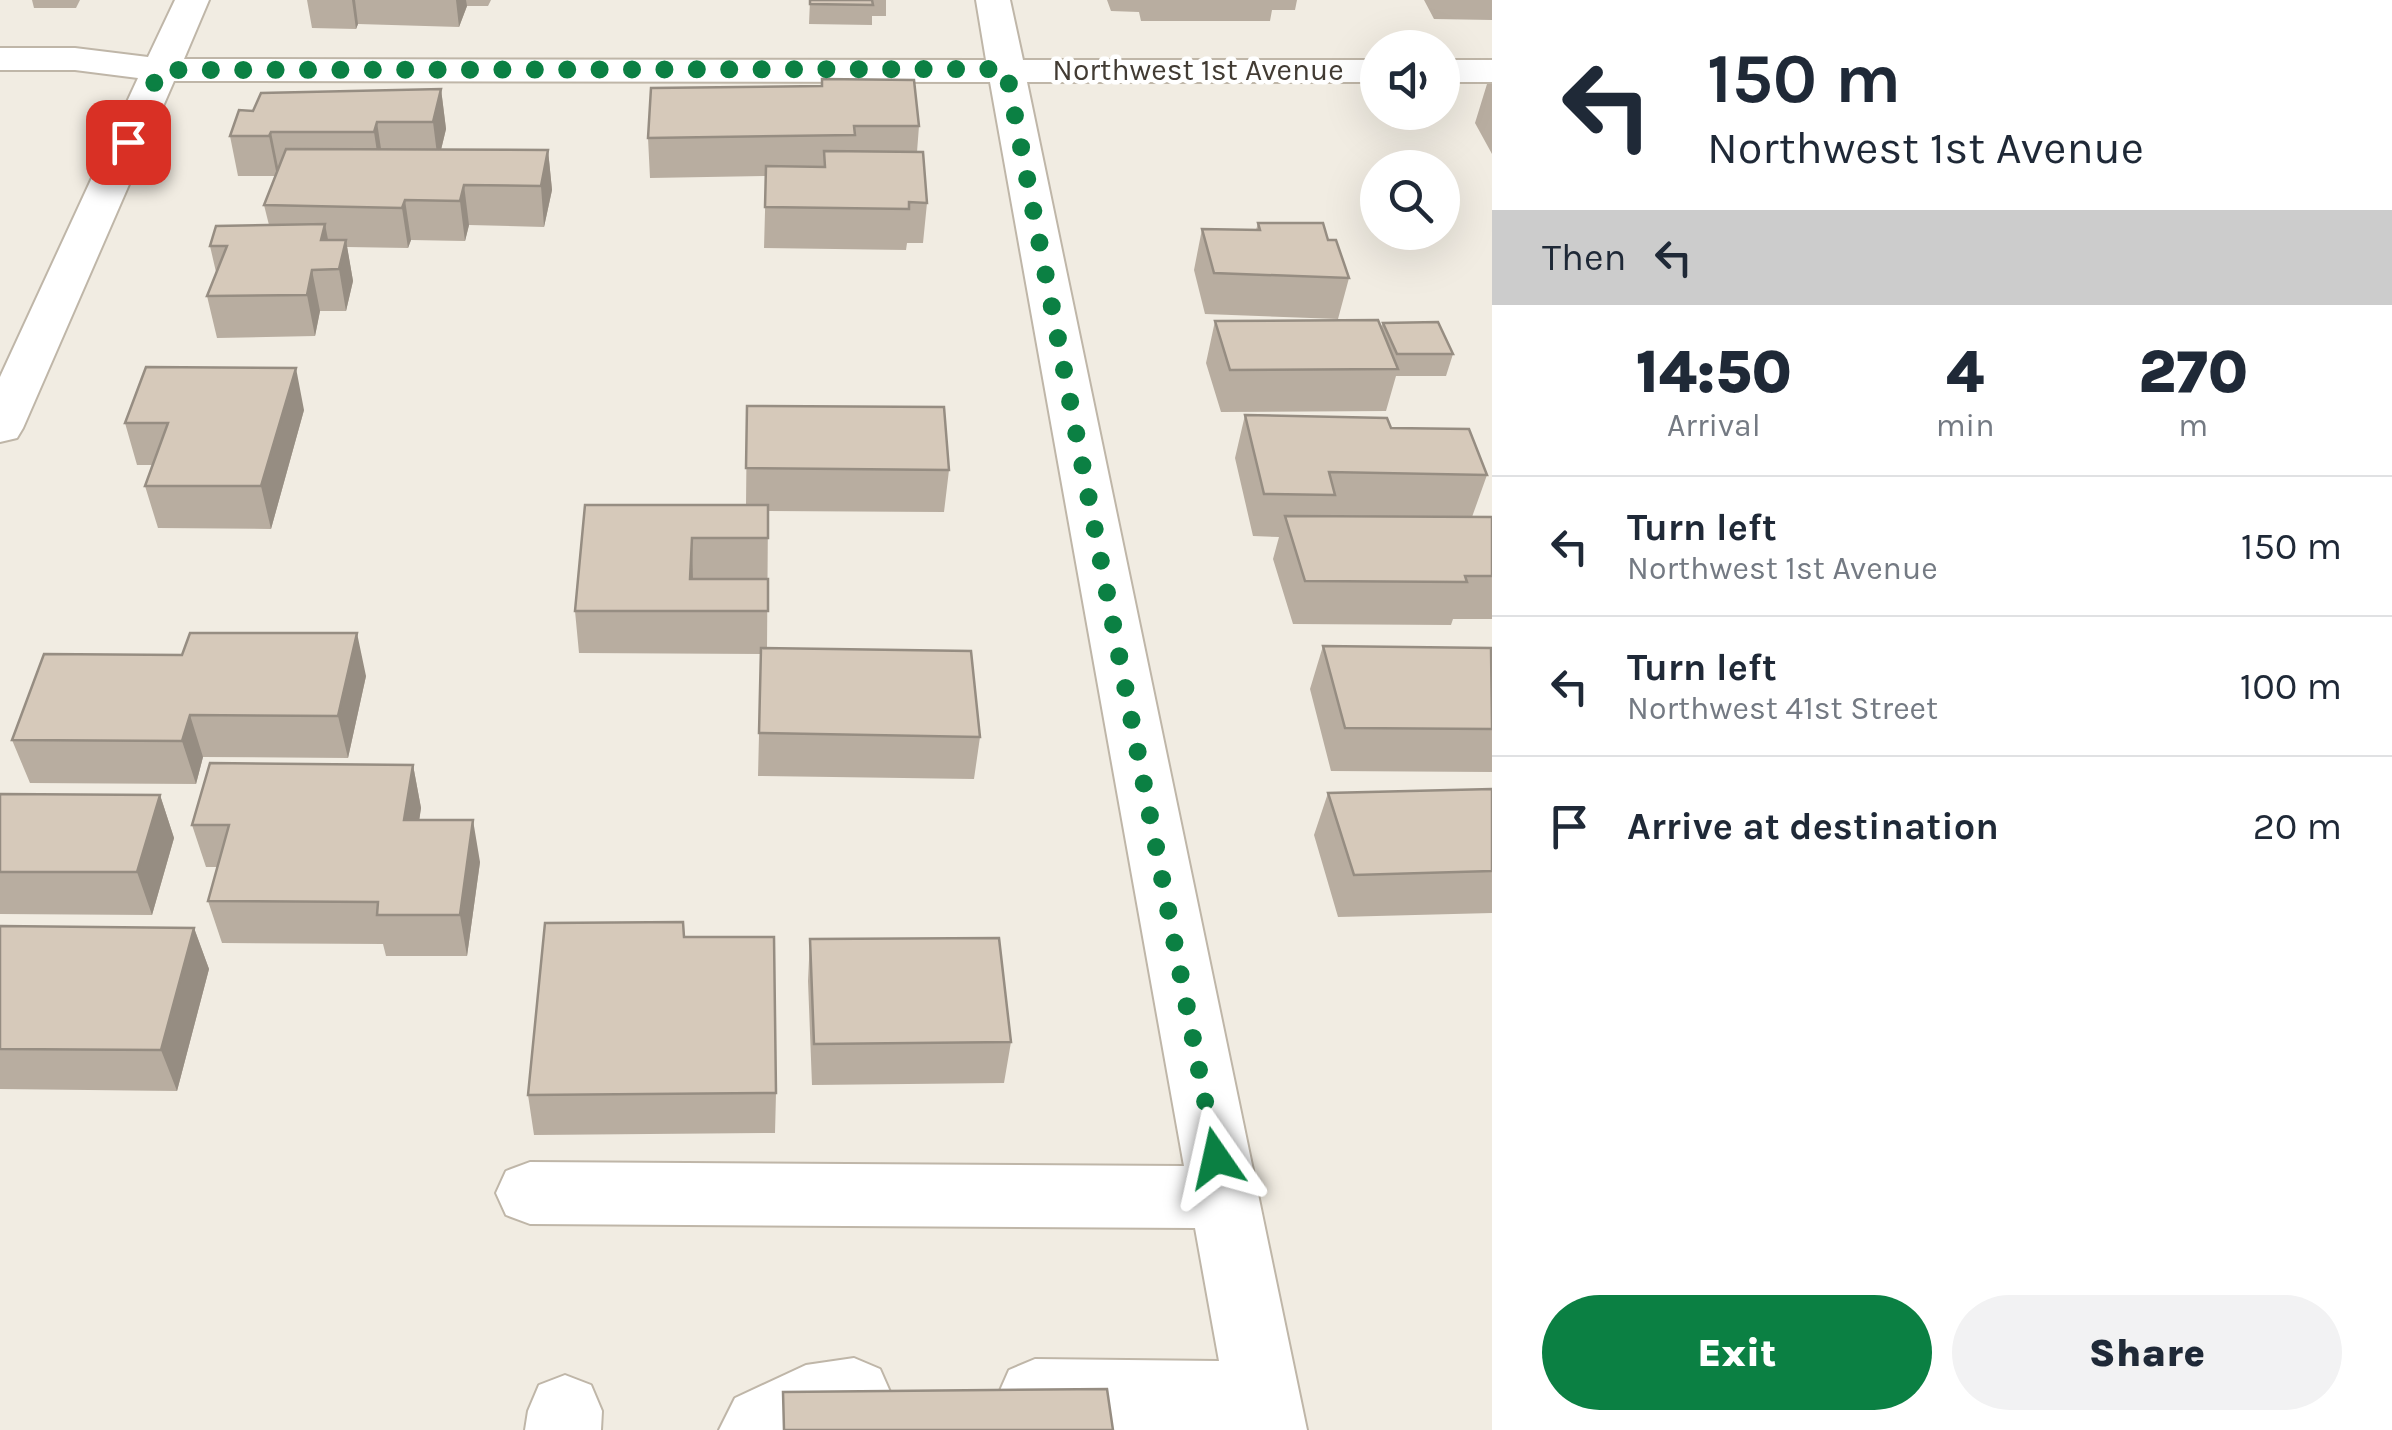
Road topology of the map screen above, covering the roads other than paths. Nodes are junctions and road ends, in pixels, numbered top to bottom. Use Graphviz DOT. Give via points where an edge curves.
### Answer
graph roads {
  1 [pos="192,0"];
  2 [pos="993,0"];
  3 [pos="0,60"];
  4 [pos="1006,69"];
  5 [pos="160,70"];
  6 [pos="1360,70"];
  7 [pos="1460,71"];
  8 [pos="1492,71"];
  9 [pos="0,428"];
  10 [pos="530,1193"];
  11 [pos="1224,1196"];
  12 [pos="1266,1414"];
  13 [pos="757,1430"];
  1 -- 5 [label="street"];
  2 -- 4 [label="street"];
  3 -- 5 [label="street, Northwest 1st Avenue" via="75,59"];
  4 -- 5 [label="street, Northwest 1st Avenue"];
  4 -- 6 [label="street, Northwest 1st Avenue"];
  4 -- 11 [label="street"];
  5 -- 9 [label="street"];
  7 -- 8 [label="street"];
  10 -- 11 [label="street"];
  11 -- 12 [label="street"];
  12 -- 13 [label="street" via="846,1394 806,1401"];
}
